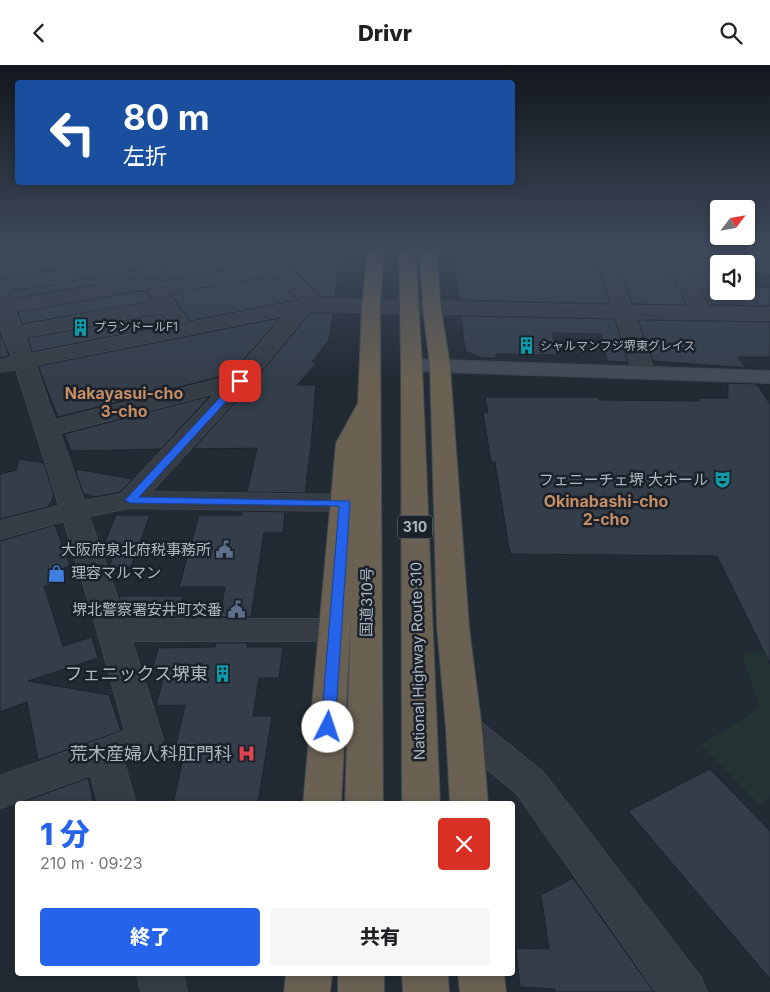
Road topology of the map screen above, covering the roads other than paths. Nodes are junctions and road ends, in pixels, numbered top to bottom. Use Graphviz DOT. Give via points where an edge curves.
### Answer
graph roads {
  1 [pos="115,292"];
  2 [pos="158,292"];
  3 [pos="299,292"];
  4 [pos="372,292"];
  5 [pos="417,292"];
  6 [pos="422,292"];
  7 [pos="618,292"];
  8 [pos="691,292"];
  9 [pos="168,305"];
  10 [pos="309,305"];
  11 [pos="371,305"];
  12 [pos="420,308"];
  13 [pos="625,311"];
  14 [pos="702,313"];
  15 [pos="770,314"];
  16 [pos="8,328"];
  17 [pos="184,329"];
  18 [pos="0,366"];
  19 [pos="426,366"];
  20 [pos="644,372"];
  21 [pos="770,377"];
  22 [pos="240,381"];
  23 [pos="370,400"];
  24 [pos="412,402"];
  25 [pos="46,429"];
  26 [pos="447,491"];
  27 [pos="130,500"];
  28 [pos="345,503"];
  29 [pos="72,511"];
  30 [pos="0,530"];
  31 [pos="112,630"];
  32 [pos="336,630"];
  33 [pos="464,729"];
  34 [pos="104,754"];
  35 [pos="0,792"];
  36 [pos="116,801"];
  37 [pos="322,801"];
  38 [pos="364,801"];
  39 [pos="421,801"];
  40 [pos="469,801"];
  41 [pos="160,976"];
  42 [pos="309,976"];
  43 [pos="361,976"];
  44 [pos="425,976"];
  45 [pos="481,976"];
  46 [pos="164,992"];
  47 [pos="308,992"];
  48 [pos="361,992"];
  49 [pos="426,992"];
  50 [pos="483,992"];
  51 [pos="684,992"];
  1 -- 16 [label="street"];
  2 -- 9 [label="street"];
  3 -- 10 [label="street"];
  4 -- 11 [label="highway"];
  5 -- 12 [label="highway"];
  6 -- 12 [label="highway"];
  7 -- 13 [label="street"];
  8 -- 14 [label="street"];
  9 -- 16 [label="street"];
  9 -- 17 [label="street"];
  10 -- 11 [label="street"];
  10 -- 17 [label="street"];
  10 -- 22 [label="street"];
  11 -- 12 [label="street"];
  11 -- 23 [label="highway"];
  12 -- 13 [label="street"];
  12 -- 19 [label="highway"];
  13 -- 14 [label="street"];
  13 -- 20 [label="street"];
  14 -- 15 [label="street"];
  16 -- 17 [label="street"];
  16 -- 18 [label="street"];
  16 -- 25 [label="street"];
  19 -- 20 [label="street"];
  19 -- 24 [label="highway, National Highway Route 310 / 310"];
  19 -- 26 [label="highway"];
  20 -- 21 [label="street"];
  22 -- 25 [label="street"];
  22 -- 27 [label="street"];
  23 -- 28 [label="highway" via="348,443"];
  23 -- 38 [label="highway, 国道310号"];
  24 -- 26 [label="highway"];
  24 -- 39 [label="highway, National Highway Route 310 / 310"];
  25 -- 29 [label="street"];
  26 -- 33 [label="highway" via="453,627"];
  27 -- 28 [label="street"];
  27 -- 29 [label="street"];
  28 -- 32 [label="highway"];
  29 -- 30 [label="street"];
  29 -- 31 [label="street"];
  31 -- 32 [label="street"];
  31 -- 34 [label="street" via="145,739"];
  32 -- 37 [label="highway"];
  33 -- 40 [label="highway"];
  33 -- 51 [label="street" via="530,783"];
  34 -- 35 [label="street"];
  34 -- 36 [label="street"];
  41 -- 46 [label="street"];
  42 -- 47 [label="highway"];
  43 -- 48 [label="highway"];
  44 -- 49 [label="highway"];
  45 -- 50 [label="highway"];
}
